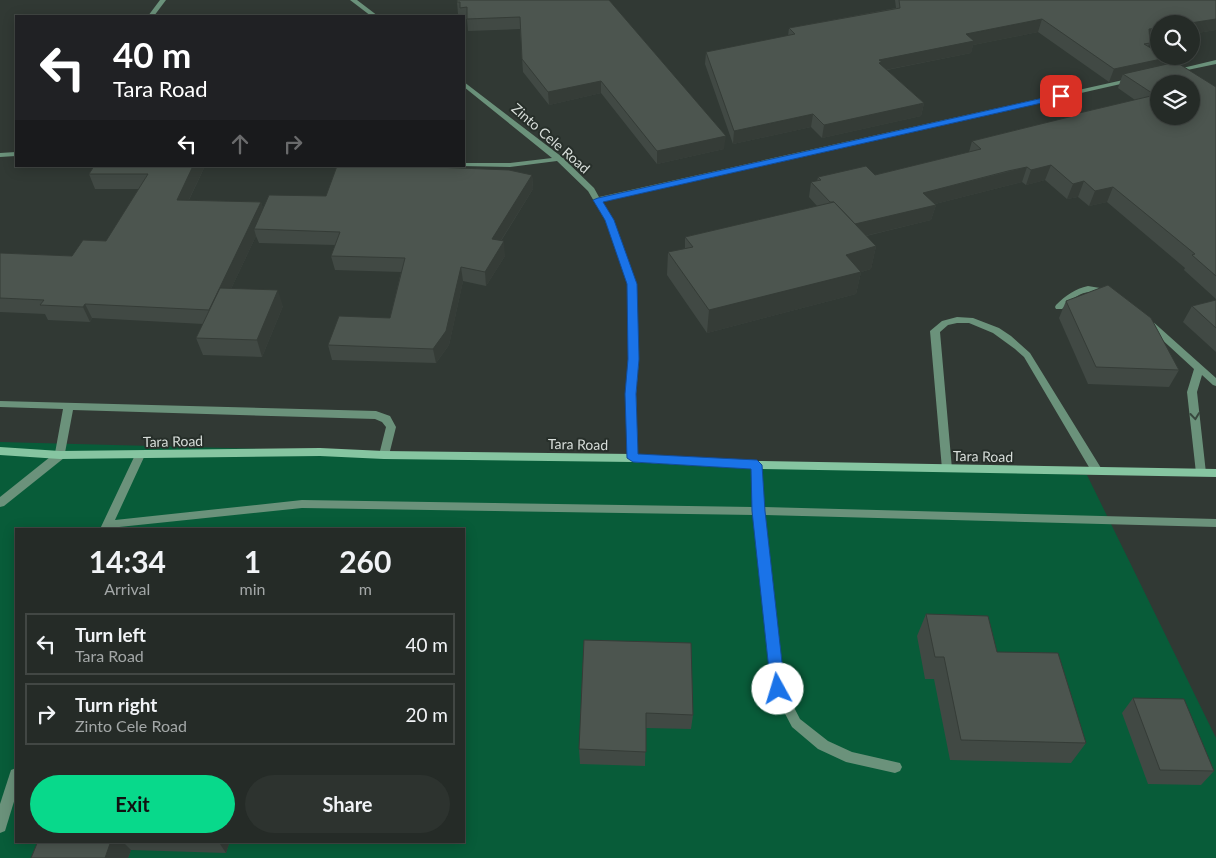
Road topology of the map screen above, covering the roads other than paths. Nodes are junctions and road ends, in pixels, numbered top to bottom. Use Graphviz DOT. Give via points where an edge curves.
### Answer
graph roads {
  1 [pos="163,0"];
  2 [pos="353,0"];
  3 [pos="152,15"];
  4 [pos="373,15"];
  5 [pos="1216,62"];
  6 [pos="1168,72"];
  7 [pos="1139,79"];
  8 [pos="465,85"];
  9 [pos="15,154"];
  10 [pos="0,156"];
  11 [pos="558,159"];
  12 [pos="465,165"];
  13 [pos="598,200"];
  14 [pos="1123,300"];
  15 [pos="1059,307"];
  16 [pos="1143,318"];
  17 [pos="1199,368"];
  18 [pos="1216,383"];
  19 [pos="0,404"];
  20 [pos="69,406"];
  21 [pos="0,451"];
  22 [pos="60,455"];
  23 [pos="140,455"];
  24 [pos="384,455"];
  25 [pos="633,458"];
  26 [pos="757,465"];
  27 [pos="947,469"];
  28 [pos="1097,471"];
  29 [pos="1201,473"];
  30 [pos="1216,473"];
  31 [pos="0,503"];
  32 [pos="758,511"];
  33 [pos="1216,522"];
  34 [pos="105,527"];
  35 [pos="895,767"];
  36 [pos="15,777"];
  37 [pos="0,826"];
  1 -- 3 [label="street"];
  2 -- 4 [label="street"];
  5 -- 6 [label="street"];
  7 -- 13 [label="street"];
  8 -- 11 [label="street, Zinto Cele Road"];
  9 -- 10 [label="street"];
  11 -- 12 [label="street" via="510,165"];
  11 -- 13 [label="street, Zinto Cele Road"];
  13 -- 25 [label="street, Zinto Cele Road" via="612,227 632,284"];
  14 -- 15 [label="street" via="1098,288 1087,289 1074,292"];
  16 -- 17 [label="street"];
  17 -- 18 [label="street"];
  17 -- 29 [label="street, one-way" via="1192,392"];
  19 -- 20 [label="street"];
  20 -- 22 [label="street"];
  20 -- 24 [label="street" via="376,415 386,419 391,427"];
  21 -- 22 [label="street, Tara Road"];
  22 -- 23 [label="street, Tara Road"];
  22 -- 31 [label="street"];
  23 -- 24 [label="street, Tara Road" via="320,452"];
  23 -- 34 [label="street"];
  24 -- 25 [label="street, Tara Road"];
  25 -- 26 [label="street, Tara Road"];
  26 -- 27 [label="street, Tara Road"];
  26 -- 32 [label="street"];
  27 -- 28 [label="street, Tara Road"];
  27 -- 28 [label="street" via="935,331 942,323 958,320 994,328 1027,354"];
  28 -- 29 [label="street, Tara Road"];
  29 -- 30 [label="street, Tara Road"];
  32 -- 33 [label="street"];
  32 -- 34 [label="street" via="302,504"];
  32 -- 35 [label="street" via="778,689 796,723 823,746 851,758"];
  36 -- 37 [label="street"];
}
